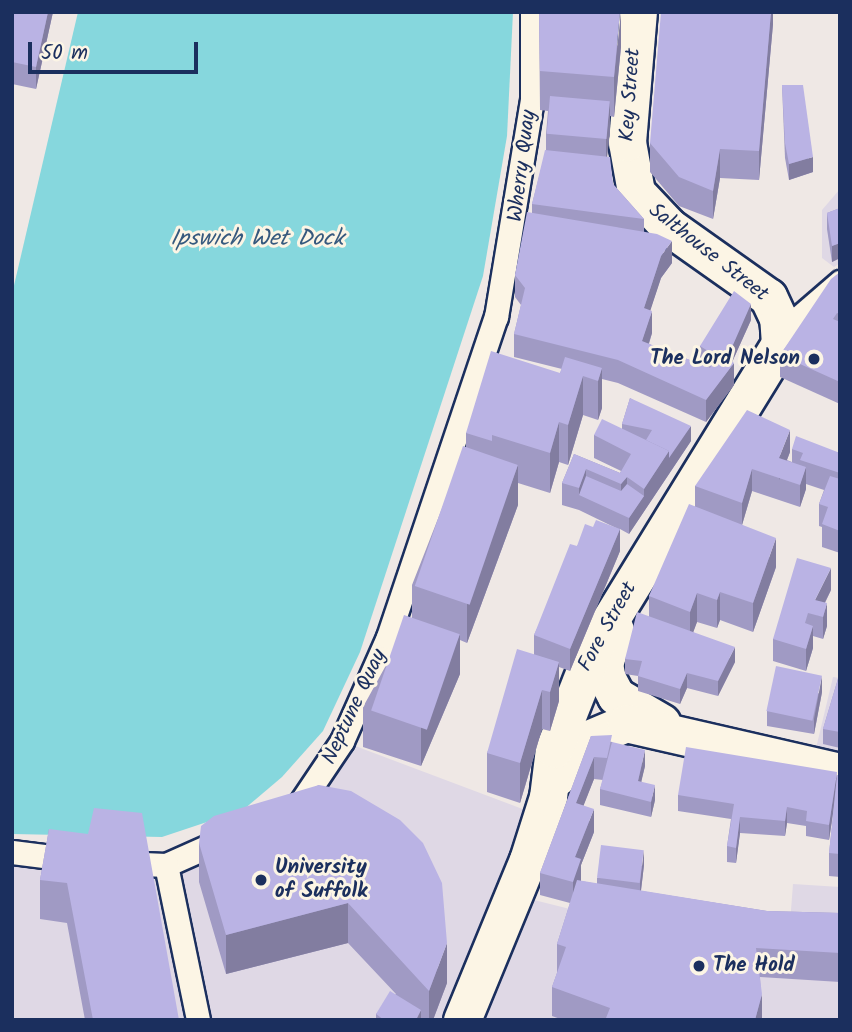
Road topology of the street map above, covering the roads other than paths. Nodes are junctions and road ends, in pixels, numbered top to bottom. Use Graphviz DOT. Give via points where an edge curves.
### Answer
graph roads {
  1 [pos="532,12"];
  2 [pos="638,12"];
  3 [pos="630,177"];
  4 [pos="840,282"];
  5 [pos="496,317"];
  6 [pos="782,332"];
  7 [pos="623,606"];
  8 [pos="679,731"];
  9 [pos="840,772"];
  10 [pos="548,797"];
  11 [pos="275,818"];
  12 [pos="251,828"];
  13 [pos="12,852"];
  14 [pos="166,865"];
  15 [pos="198,1020"];
  16 [pos="462,1020"];
  1 -- 5 [label="street, Wherry Quay" via="522,228"];
  2 -- 3 [label="main road, Key Street"];
  3 -- 6 [label="main road, Salthouse Street" via="665,240 768,297"];
  4 -- 6 [label="street"];
  5 -- 11 [label="street, Neptune Quay" via="388,637 314,790 299,807"];
  6 -- 7 [label="main road, Fore Street" via="771,365 671,513"];
  7 -- 8 [label="main road" via="604,664 607,679 634,710"];
  7 -- 10 [label="main road, Fore Street" via="596,643 572,693"];
  8 -- 9 [label="main road"];
  8 -- 10 [label="main road" via="626,723 587,736 568,754"];
  10 -- 16 [label="main road, Fore Street"];
  12 -- 14 [label="street"];
  13 -- 14 [label="street"];
  14 -- 15 [label="street"];
}
